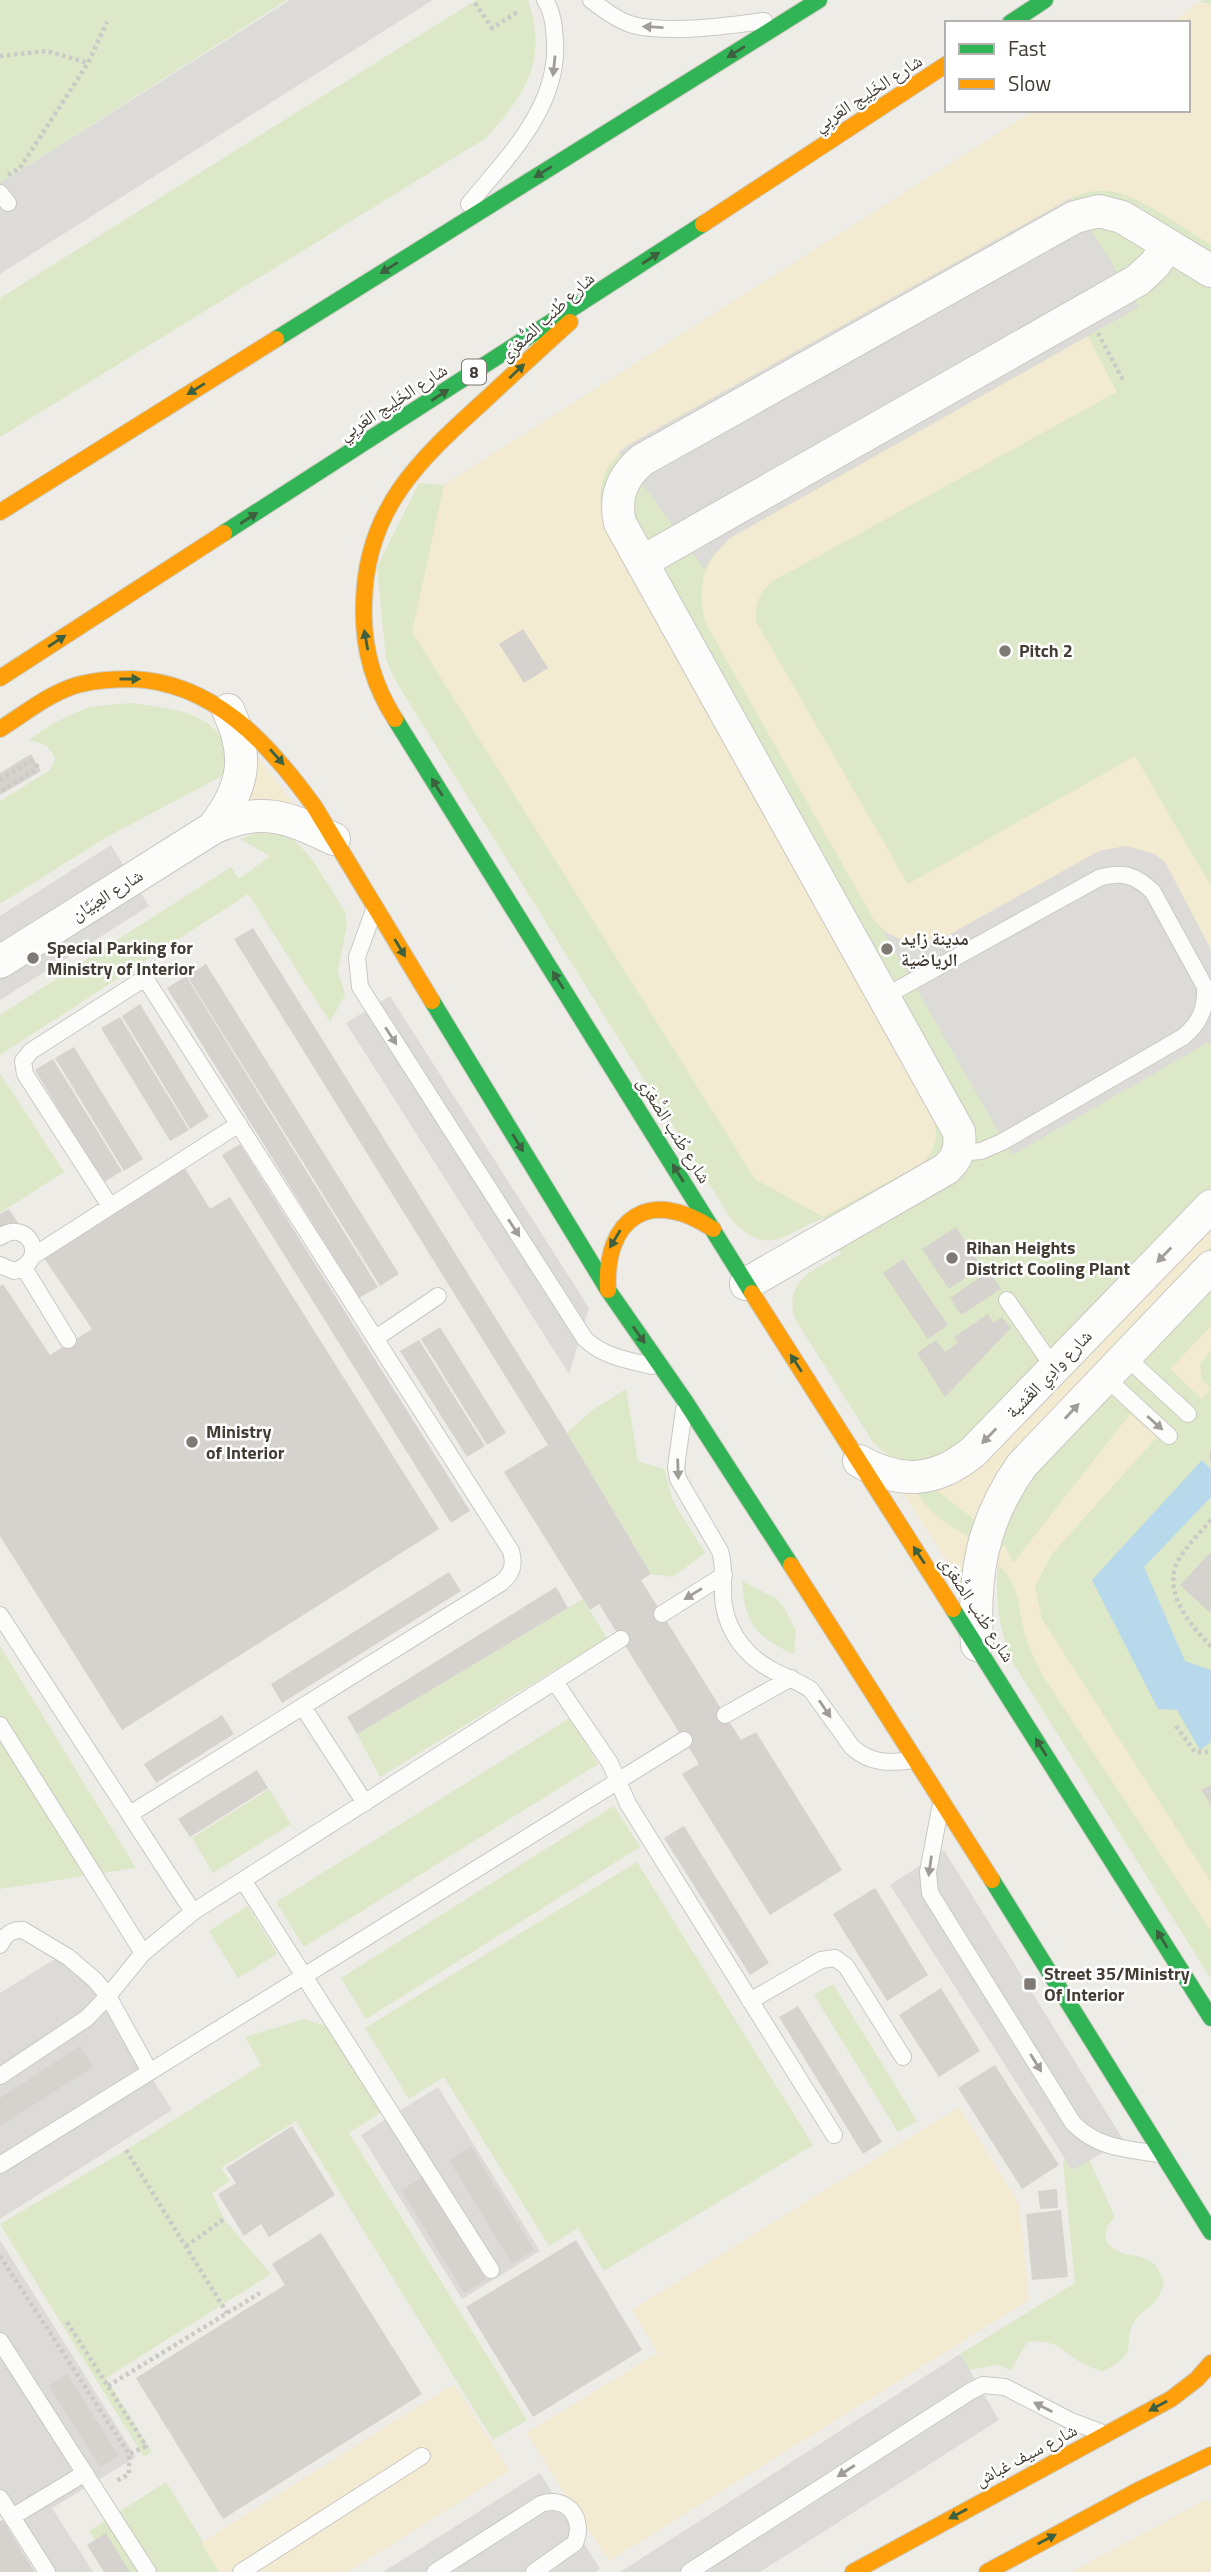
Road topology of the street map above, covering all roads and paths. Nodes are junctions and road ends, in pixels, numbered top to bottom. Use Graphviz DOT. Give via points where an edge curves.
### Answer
graph roads {
  1 [pos="545,0"];
  2 [pos="591,0"];
  3 [pos="819,0"];
  4 [pos="1045,0"];
  5 [pos="475,3"];
  6 [pos="519,11"];
  7 [pos="794,16"];
  8 [pos="1013,21"];
  9 [pos="107,22"];
  10 [pos="0,56"];
  11 [pos="88,63"];
  12 [pos="945,65"];
  13 [pos="0,180"];
  14 [pos="447,232"];
  15 [pos="1168,245"];
  16 [pos="1211,271"];
  17 [pos="612,283"];
  18 [pos="1085,309"];
  19 [pos="1124,382"];
  20 [pos="0,512"];
  21 [pos="642,562"];
  22 [pos="0,678"];
  23 [pos="228,710"];
  24 [pos="0,729"];
  25 [pos="0,780"];
  26 [pos="0,792"];
  27 [pos="213,828"];
  28 [pos="334,839"];
  29 [pos="375,908"];
  30 [pos="0,962"];
  31 [pos="884,997"];
  32 [pos="239,1124"];
  33 [pos="958,1153"];
  34 [pos="110,1206"];
  35 [pos="1211,1206"];
  36 [pos="714,1231"];
  37 [pos="0,1237"];
  38 [pos="28,1262"];
  39 [pos="0,1265"];
  40 [pos="1211,1267"];
  41 [pos="746,1284"];
  42 [pos="608,1290"];
  43 [pos="438,1296"];
  44 [pos="1007,1300"];
  45 [pos="376,1338"];
  46 [pos="68,1340"];
  47 [pos="1115,1366"];
  48 [pos="662,1368"];
  49 [pos="1054,1368"];
  50 [pos="685,1401"];
  51 [pos="1188,1414"];
  52 [pos="1170,1436"];
  53 [pos="859,1461"];
  54 [pos="1211,1520"];
  55 [pos="724,1575"];
  56 [pos="662,1614"];
  57 [pos="0,1615"];
  58 [pos="621,1639"];
  59 [pos="976,1645"];
  60 [pos="1211,1646"];
  61 [pos="791,1678"];
  62 [pos="555,1682"];
  63 [pos="303,1707"];
  64 [pos="725,1715"];
  65 [pos="0,1726"];
  66 [pos="1176,1726"];
  67 [pos="684,1740"];
  68 [pos="1211,1752"];
  69 [pos="917,1760"];
  70 [pos="618,1781"];
  71 [pos="942,1799"];
  72 [pos="365,1803"];
  73 [pos="130,1814"];
  74 [pos="243,1880"];
  75 [pos="193,1912"];
  76 [pos="0,1945"];
  77 [pos="143,1953"];
  78 [pos="305,1976"];
  79 [pos="108,1996"];
  80 [pos="750,2001"];
  81 [pos="1211,2018"];
  82 [pos="903,2057"];
  83 [pos="150,2072"];
  84 [pos="0,2076"];
  85 [pos="834,2135"];
  86 [pos="126,2150"];
  87 [pos="1162,2154"];
  88 [pos="0,2165"];
  89 [pos="224,2219"];
  90 [pos="1211,2232"];
  91 [pos="186,2246"];
  92 [pos="491,2270"];
  93 [pos="260,2293"];
  94 [pos="227,2313"];
  95 [pos="67,2322"];
  96 [pos="0,2341"];
  97 [pos="1211,2363"];
  98 [pos="108,2386"];
  99 [pos="1106,2434"];
  100 [pos="129,2454"];
  101 [pos="1211,2455"];
  102 [pos="422,2456"];
  103 [pos="85,2473"];
  104 [pos="0,2498"];
  105 [pos="12,2517"];
  106 [pos="47,2572"];
  107 [pos="148,2572"];
  108 [pos="241,2572"];
  109 [pos="435,2572"];
  110 [pos="534,2572"];
  111 [pos="689,2572"];
  112 [pos="853,2572"];
  113 [pos="987,2572"];
  1 -- 14 [label="lane, one-way" via="554,26 555,51 545,100 527,131"];
  7 -- 2 [label="lane, one-way" via="732,26 646,27 620,19"];
  3 -- 7 [label="main road"];
  4 -- 8 [label="main road"];
  5 -- 6 [label="path" via="492,28"];
  7 -- 14 [label="main road, one-way"];
  9 -- 11 [label="path"];
  10 -- 11 [label="path" via="47,51"];
  11 -- 13 [label="path" via="20,168"];
  17 -- 12 [label="main road, شارع الخَلِيج العَربِي / 8, one-way"];
  14 -- 20 [label="main road, one-way"];
  15 -- 16 [label="street"];
  15 -- 18 [label="street" via="1138,280"];
  15 -- 21 [label="street" via="1111,213 1075,216 642,460 621,488 617,511"];
  22 -- 17 [label="main road, شارع الخَلِيج العَربِي / 8, one-way"];
  36 -- 17 [label="main road, شارع طُنب الصُّغرَى, one-way" via="386,705 370,667 363,627 363,586 371,546 387,508 409,474"];
  18 -- 19 [label="path"];
  18 -- 21 [label="street"];
  21 -- 31 [label="street"];
  24 -- 23 [label="main road, one-way" via="65,690 107,680 170,683"];
  23 -- 27 [label="street, شارع العِبَيَّان" via="242,750 241,771 227,811"];
  23 -- 28 [label="main road, one-way" via="283,764"];
  25 -- 26 [label="path" via="31,761 37,765"];
  27 -- 28 [label="street, شارع العِبَيَّان" via="265,815 300,822"];
  27 -- 30 [label="street, شارع العِبَيَّان"];
  28 -- 29 [label="main road"];
  29 -- 42 [label="main road, one-way"];
  29 -- 48 [label="lane, one-way" via="356,957 359,986 585,1339 612,1356"];
  31 -- 33 [label="street" via="959,1132"];
  31 -- 33 [label="lane" via="1099,878 1114,874 1143,881 1153,892 1205,987 1202,1016 1182,1037 1002,1142 981,1151"];
  32 -- 34 [label="lane"];
  32 -- 34 [label="lane" via="145,978 31,1051 23,1061 25,1074"];
  32 -- 45 [label="lane"];
  33 -- 41 [label="street" via="946,1168"];
  34 -- 38 [label="lane"];
  35 -- 49 [label="street, شارع وادِي الغَشبة, one-way"];
  36 -- 41 [label="main road, شارع طُنب الصُّغرَى"];
  36 -- 42 [label="main road, one-way" via="702,1220 670,1208 637,1216 612,1240 606,1256"];
  37 -- 38 [label="lane" via="6,1232 24,1233 34,1247"];
  38 -- 39 [label="lane" via="14,1271"];
  38 -- 46 [label="lane"];
  40 -- 47 [label="street"];
  53 -- 41 [label="main road, شارع طُنب الصُّغرَى, one-way"];
  42 -- 48 [label="main road, one-way"];
  43 -- 45 [label="lane"];
  44 -- 49 [label="lane"];
  45 -- 63 [label="lane" via="511,1551 512,1569 501,1584"];
  47 -- 51 [label="lane"];
  47 -- 52 [label="lane, one-way"];
  59 -- 47 [label="street, one-way" via="980,1559 997,1505 1022,1465"];
  48 -- 50 [label="main road"];
  49 -- 53 [label="street, شارع وادِي الغَشبة, one-way" via="958,1464 922,1477 906,1477 889,1475"];
  50 -- 55 [label="lane, one-way" via="678,1479 720,1551"];
  50 -- 69 [label="main road"];
  59 -- 53 [label="main road, شارع طُنب الصُّغرَى, one-way"];
  54 -- 60 [label="path" via="1180,1556 1173,1577 1177,1598"];
  55 -- 56 [label="lane, one-way"];
  55 -- 61 [label="lane" via="724,1603 734,1634 758,1662"];
  57 -- 73 [label="lane"];
  58 -- 62 [label="lane"];
  81 -- 59 [label="main road, شارع طُنب الصُّغرَى, one-way"];
  61 -- 64 [label="lane"];
  61 -- 69 [label="lane, one-way" via="811,1690 860,1755 885,1763"];
  62 -- 70 [label="lane" via="605,1754"];
  62 -- 72 [label="lane"];
  63 -- 72 [label="lane"];
  63 -- 73 [label="lane"];
  65 -- 77 [label="lane"];
  66 -- 68 [label="path" via="1195,1752"];
  67 -- 70 [label="lane"];
  69 -- 71 [label="main road"];
  70 -- 78 [label="lane"];
  70 -- 80 [label="lane"];
  71 -- 87 [label="main road"];
  71 -- 87 [label="lane, one-way" via="928,1872 930,1893 1073,2123 1101,2143"];
  72 -- 74 [label="lane"];
  73 -- 75 [label="lane"];
  74 -- 75 [label="lane"];
  74 -- 78 [label="lane"];
  75 -- 77 [label="lane"];
  76 -- 79 [label="lane" via="11,1932 28,1933 82,1968"];
  77 -- 79 [label="lane"];
  78 -- 83 [label="lane"];
  78 -- 92 [label="lane"];
  79 -- 83 [label="lane"];
  79 -- 84 [label="lane" via="69,2032"];
  80 -- 82 [label="lane" via="821,1960 835,1958 846,1966"];
  80 -- 85 [label="lane"];
  83 -- 88 [label="lane"];
  86 -- 91 [label="path"];
  87 -- 90 [label="main road"];
  89 -- 91 [label="path"];
  91 -- 94 [label="path"];
  93 -- 94 [label="path"];
  94 -- 98 [label="path"];
  95 -- 98 [label="path"];
  96 -- 103 [label="lane"];
  97 -- 99 [label="main road, شارع سيف غباش, one-way" via="1171,2399"];
  98 -- 100 [label="path" via="146,2446"];
  99 -- 111 [label="lane, one-way" via="1005,2387 983,2385"];
  99 -- 112 [label="main road, شارع سيف غباش, one-way"];
  113 -- 101 [label="main road, one-way"];
  102 -- 108 [label="lane"];
  103 -- 105 [label="lane"];
  103 -- 107 [label="lane"];
  104 -- 105 [label="lane"];
  105 -- 106 [label="lane"];
  109 -- 110 [label="lane" via="541,2504 566,2505 579,2524 575,2543"];
}
